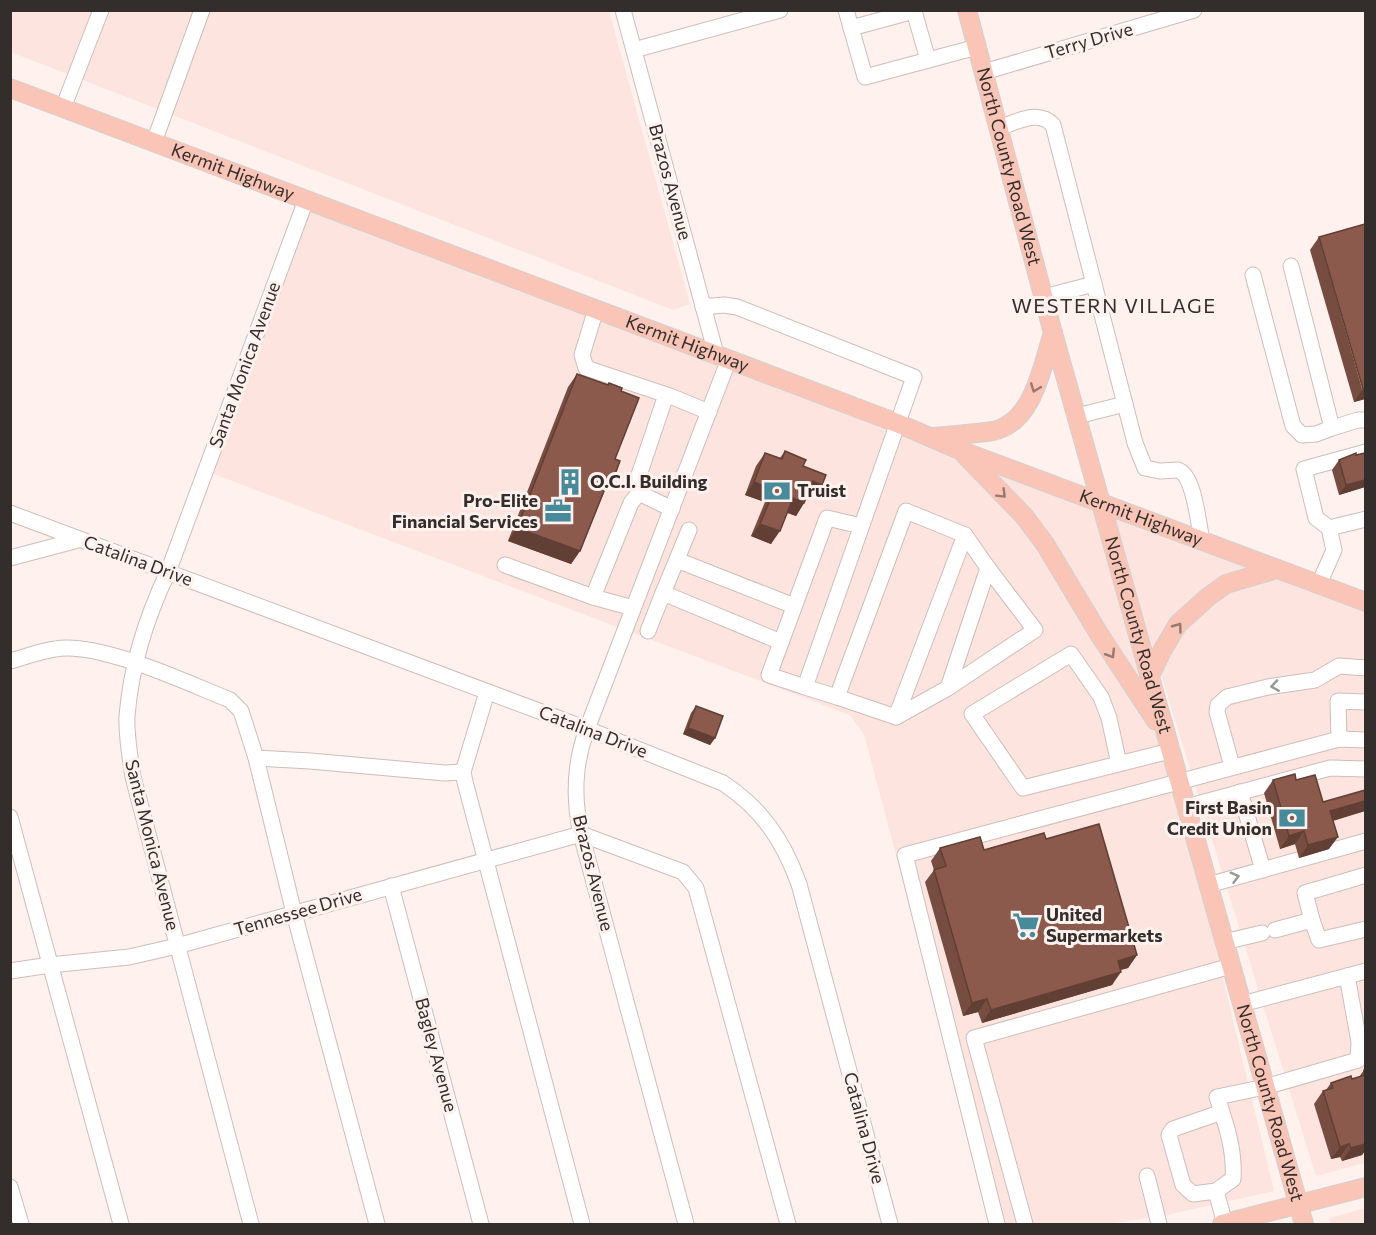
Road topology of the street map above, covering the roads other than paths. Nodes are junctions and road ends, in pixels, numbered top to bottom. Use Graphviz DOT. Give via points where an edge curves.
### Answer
graph roads {
  1 [pos="101,10"];
  2 [pos="202,10"];
  3 [pos="623,10"];
  4 [pos="780,10"];
  5 [pos="846,10"];
  6 [pos="967,10"];
  7 [pos="1194,10"];
  8 [pos="851,28"];
  9 [pos="977,47"];
  10 [pos="634,50"];
  11 [pos="928,60"];
  12 [pos="984,72"];
  13 [pos="10,88"];
  14 [pos="63,108"];
  15 [pos="999,128"];
  16 [pos="153,142"];
  17 [pos="306,200"];
  18 [pos="1291,266"];
  19 [pos="1253,275"];
  20 [pos="1094,284"];
  21 [pos="1044,297"];
  22 [pos="703,307"];
  23 [pos="596,309"];
  24 [pos="1053,333"];
  25 [pos="723,357"];
  26 [pos="666,394"];
  27 [pos="1125,404"];
  28 [pos="709,412"];
  29 [pos="1077,416"];
  30 [pos="1365,420"];
  31 [pos="897,423"];
  32 [pos="1332,428"];
  33 [pos="932,437"];
  34 [pos="962,451"];
  35 [pos="1365,452"];
  36 [pos="639,492"];
  37 [pos="1101,502"];
  38 [pos="672,509"];
  39 [pos="10,513"];
  40 [pos="1365,519"];
  41 [pos="861,525"];
  42 [pos="1329,528"];
  43 [pos="689,530"];
  44 [pos="965,535"];
  45 [pos="78,540"];
  46 [pos="1202,540"];
  47 [pos="10,558"];
  48 [pos="676,560"];
  49 [pos="505,565"];
  50 [pos="988,568"];
  51 [pos="1277,569"];
  52 [pos="168,572"];
  53 [pos="1319,584"];
  54 [pos="663,593"];
  55 [pos="594,597"];
  56 [pos="1365,602"];
  57 [pos="794,606"];
  58 [pos="633,608"];
  59 [pos="648,631"];
  60 [pos="781,642"];
  61 [pos="10,661"];
  62 [pos="136,663"];
  63 [pos="1365,668"];
  64 [pos="1149,678"];
  65 [pos="805,687"];
  66 [pos="948,688"];
  67 [pos="487,692"];
  68 [pos="837,697"];
  69 [pos="1365,702"];
  70 [pos="896,717"];
  71 [pos="586,729"];
  72 [pos="1339,739"];
  73 [pos="1365,740"];
  74 [pos="1168,743"];
  75 [pos="256,758"];
  76 [pos="1119,764"];
  77 [pos="1232,766"];
  78 [pos="1365,769"];
  79 [pos="463,772"];
  80 [pos="1178,781"];
  81 [pos="1239,792"];
  82 [pos="1186,807"];
  83 [pos="10,817"];
  84 [pos="581,834"];
  85 [pos="1365,841"];
  86 [pos="1297,849"];
  87 [pos="484,861"];
  88 [pos="1269,868"];
  89 [pos="1365,875"];
  90 [pos="1208,885"];
  91 [pos="391,886"];
  92 [pos="294,913"];
  93 [pos="1312,920"];
  94 [pos="1365,929"];
  95 [pos="1224,942"];
  96 [pos="177,946"];
  97 [pos="50,965"];
  98 [pos="1231,966"];
  99 [pos="10,971"];
  100 [pos="1365,971"];
  101 [pos="1347,976"];
  102 [pos="1242,1004"];
  103 [pos="1265,1087"];
  104 [pos="1222,1112"];
  105 [pos="1147,1176"];
  106 [pos="10,1187"];
  107 [pos="1365,1187"];
  108 [pos="1216,1191"];
  109 [pos="1298,1204"];
  110 [pos="21,1224"];
  111 [pos="121,1224"];
  112 [pos="251,1224"];
  113 [pos="377,1224"];
  114 [pos="481,1224"];
  115 [pos="582,1224"];
  116 [pos="686,1224"];
  117 [pos="788,1224"];
  118 [pos="890,1224"];
  119 [pos="997,1224"];
  120 [pos="1025,1224"];
  121 [pos="1159,1224"];
  122 [pos="1224,1224"];
  123 [pos="1304,1224"];
  1 -- 14 [label="street"];
  2 -- 16 [label="street"];
  3 -- 10 [label="street, Brazos Avenue"];
  4 -- 10 [label="street"];
  5 -- 8 [label="street"];
  6 -- 9 [label="main road, North County Road West"];
  7 -- 12 [label="street, Terry Drive"];
  8 -- 11 [label="street" via="865,77"];
  8 -- 11 [label="street" via="914,11"];
  9 -- 11 [label="street"];
  9 -- 12 [label="main road, North County Road West"];
  10 -- 22 [label="street, Brazos Avenue"];
  12 -- 15 [label="main road, North County Road West"];
  13 -- 14 [label="main road, Kermit Highway"];
  14 -- 16 [label="main road, Kermit Highway"];
  15 -- 20 [label="street" via="1034,117 1047,119 1053,125"];
  15 -- 21 [label="main road, North County Road West"];
  16 -- 17 [label="main road, Kermit Highway"];
  17 -- 23 [label="main road, Kermit Highway"];
  17 -- 52 [label="street, Santa Monica Avenue"];
  18 -- 32 [label="street"];
  19 -- 32 [label="street" via="1293,426 1302,435"];
  20 -- 21 [label="street"];
  20 -- 27 [label="street"];
  21 -- 24 [label="main road, North County Road West"];
  22 -- 25 [label="street, Brazos Avenue"];
  22 -- 31 [label="street" via="737,307 914,377"];
  23 -- 25 [label="main road, Kermit Highway"];
  23 -- 26 [label="street" via="582,355 586,368"];
  24 -- 29 [label="main road, North County Road West"];
  24 -- 33 [label="main road, one-way" via="1032,395 1014,420 995,430"];
  25 -- 28 [label="street, Brazos Avenue"];
  25 -- 31 [label="main road, Kermit Highway"];
  26 -- 28 [label="street"];
  26 -- 36 [label="street" via="638,478"];
  27 -- 29 [label="street"];
  27 -- 46 [label="street" via="1134,443 1145,468 1178,470 1187,476"];
  28 -- 38 [label="street, Brazos Avenue"];
  29 -- 37 [label="main road, North County Road West"];
  30 -- 32 [label="street"];
  31 -- 33 [label="main road, Kermit Highway"];
  31 -- 41 [label="street"];
  33 -- 34 [label="main road, Kermit Highway"];
  34 -- 37 [label="main road, Kermit Highway"];
  34 -- 74 [label="main road, one-way" via="1045,544"];
  35 -- 42 [label="street" via="1304,469 1316,518"];
  36 -- 38 [label="street"];
  36 -- 55 [label="street" via="631,503"];
  37 -- 46 [label="main road, Kermit Highway"];
  37 -- 64 [label="main road, North County Road West"];
  38 -- 58 [label="street, Brazos Avenue"];
  39 -- 45 [label="street, Catalina Drive"];
  40 -- 42 [label="street"];
  41 -- 57 [label="street" via="827,518"];
  41 -- 65 [label="street"];
  42 -- 53 [label="street" via="1334,550"];
  43 -- 48 [label="street"];
  44 -- 50 [label="street"];
  44 -- 68 [label="street" via="906,512"];
  44 -- 70 [label="street"];
  45 -- 47 [label="street"];
  45 -- 52 [label="street, Catalina Drive"];
  46 -- 51 [label="main road, Kermit Highway"];
  48 -- 54 [label="street"];
  48 -- 57 [label="street"];
  49 -- 55 [label="street"];
  50 -- 66 [label="street"];
  50 -- 66 [label="street" via="1035,630"];
  51 -- 53 [label="main road, Kermit Highway"];
  64 -- 51 [label="main road, one-way" via="1178,624 1208,597 1226,584"];
  52 -- 62 [label="street, Santa Monica Avenue" via="154,602"];
  52 -- 67 [label="street, Catalina Drive"];
  53 -- 56 [label="main road, Kermit Highway"];
  54 -- 59 [label="street"];
  54 -- 60 [label="street"];
  55 -- 58 [label="street"];
  57 -- 60 [label="street"];
  58 -- 71 [label="street, Brazos Avenue"];
  60 -- 65 [label="street" via="769,675"];
  61 -- 62 [label="street" via="56,648 84,648"];
  62 -- 75 [label="street" via="230,700 241,711"];
  62 -- 96 [label="street, Santa Monica Avenue" via="127,717 128,744"];
  63 -- 77 [label="street, one-way" via="1339,666 1315,680 1227,697 1218,705 1217,712"];
  64 -- 74 [label="main road, North County Road West"];
  65 -- 68 [label="street"];
  66 -- 70 [label="street"];
  67 -- 71 [label="street, Catalina Drive"];
  67 -- 79 [label="street"];
  68 -- 70 [label="street"];
  69 -- 72 [label="street" via="1338,701"];
  71 -- 84 [label="street, Brazos Avenue" via="576,768 575,795"];
  71 -- 118 [label="street, Catalina Drive" via="723,783 754,807 789,856"];
  72 -- 73 [label="street"];
  72 -- 77 [label="street"];
  74 -- 76 [label="street"];
  74 -- 80 [label="main road, North County Road West"];
  75 -- 79 [label="street"];
  75 -- 92 [label="street"];
  76 -- 76 [label="street" via="1023,788 972,714 1071,654 1101,698"];
  77 -- 80 [label="street"];
  78 -- 81 [label="street" via="1330,768"];
  79 -- 87 [label="street"];
  80 -- 82 [label="main road, North County Road West"];
  80 -- 119 [label="street" via="905,855"];
  81 -- 82 [label="street"];
  81 -- 88 [label="street"];
  82 -- 90 [label="main road, North County Road West"];
  83 -- 97 [label="street"];
  84 -- 87 [label="street, Tennessee Drive"];
  84 -- 116 [label="street, Brazos Avenue"];
  84 -- 117 [label="street" via="683,872 696,888"];
  85 -- 88 [label="street" via="1333,845"];
  86 -- 88 [label="street" via="1277,855"];
  87 -- 91 [label="street, Tennessee Drive"];
  87 -- 115 [label="street"];
  90 -- 88 [label="street, one-way"];
  89 -- 93 [label="street" via="1305,893"];
  90 -- 95 [label="main road, North County Road West"];
  91 -- 92 [label="street, Tennessee Drive"];
  91 -- 114 [label="street, Bagley Avenue"];
  92 -- 96 [label="street, Tennessee Drive"];
  92 -- 113 [label="street"];
  93 -- 94 [label="street" via="1319,940"];
  93 -- 95 [label="street"];
  95 -- 98 [label="main road, North County Road West"];
  96 -- 97 [label="street, Tennessee Drive" via="129,957"];
  96 -- 112 [label="street, Santa Monica Avenue"];
  97 -- 99 [label="street, Tennessee Drive"];
  97 -- 111 [label="street"];
  98 -- 102 [label="main road, North County Road West"];
  98 -- 120 [label="street" via="974,1038"];
  100 -- 101 [label="street"];
  101 -- 102 [label="street"];
  101 -- 103 [label="street" via="1359,1060"];
  102 -- 103 [label="main road, North County Road West"];
  103 -- 104 [label="street" via="1217,1097"];
  103 -- 109 [label="main road, North County Road West"];
  104 -- 108 [label="street" via="1234,1164 1233,1179"];
  104 -- 108 [label="street" via="1173,1129 1169,1135 1183,1185 1193,1194"];
  105 -- 121 [label="street"];
  106 -- 110 [label="street"];
  107 -- 109 [label="main road"];
  108 -- 122 [label="street"];
  109 -- 122 [label="main road"];
  109 -- 123 [label="main road, North County Road West"];
}
